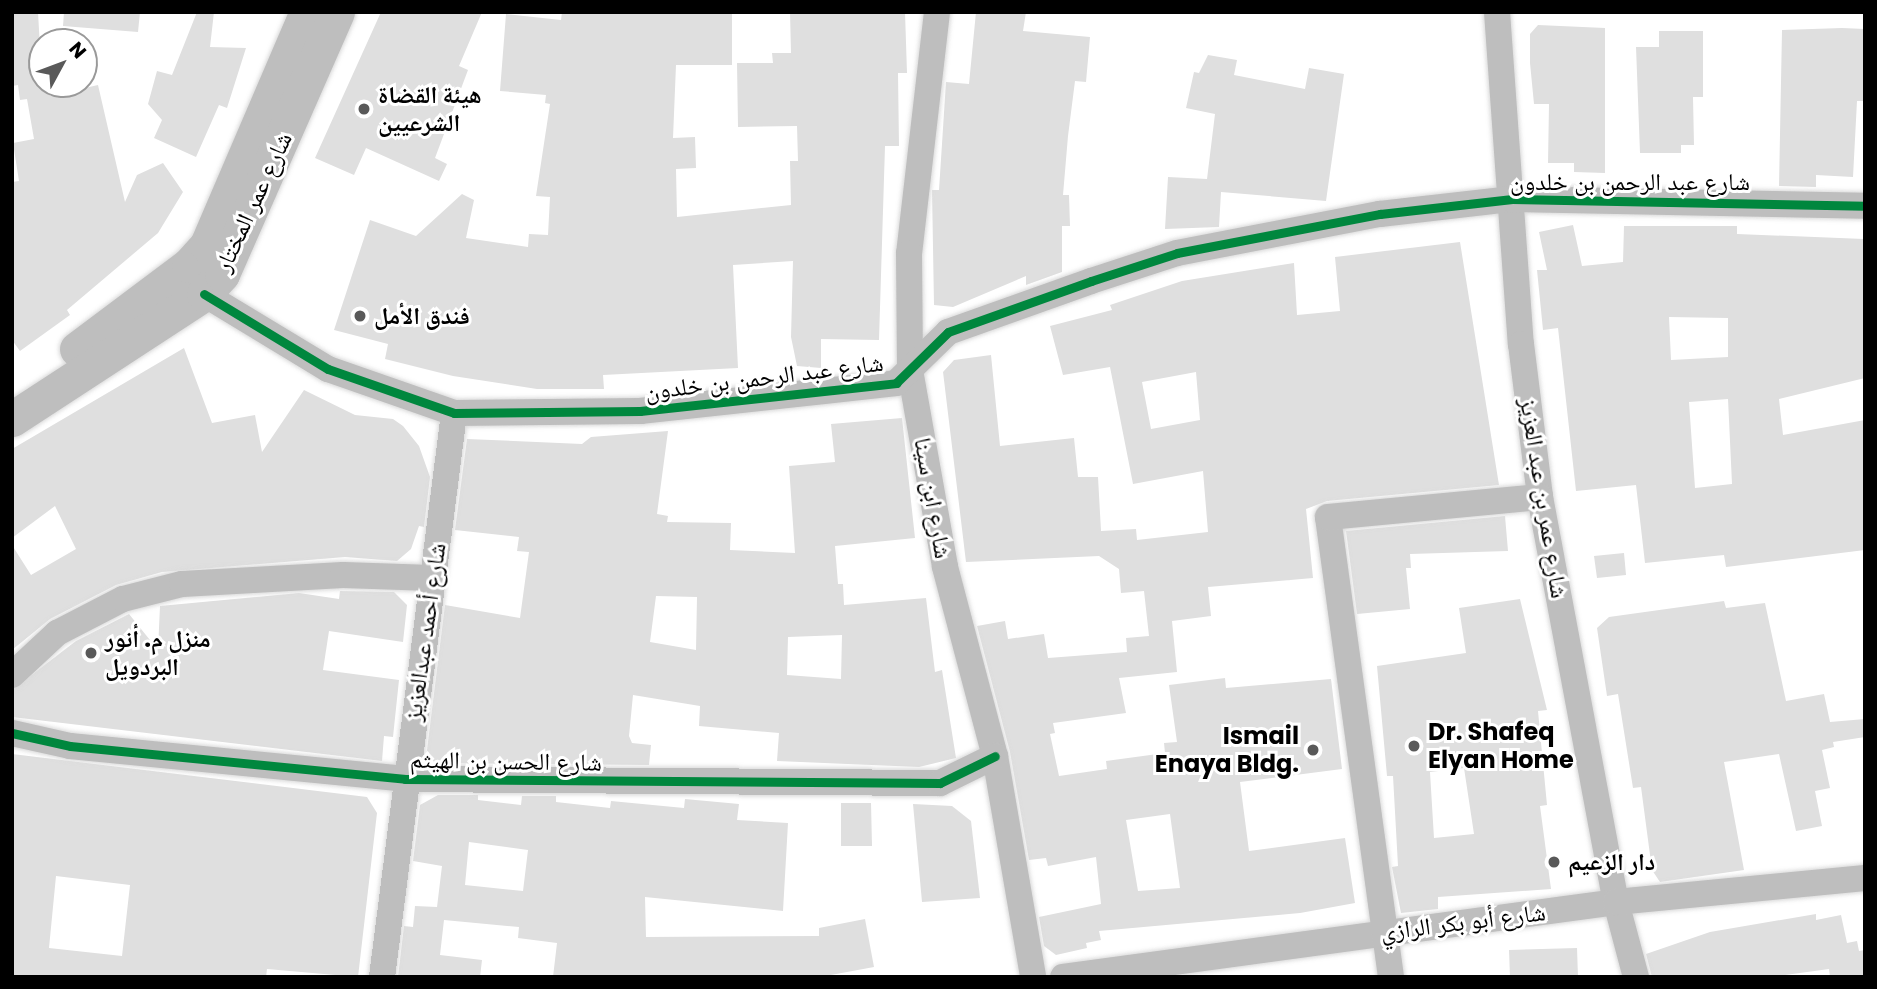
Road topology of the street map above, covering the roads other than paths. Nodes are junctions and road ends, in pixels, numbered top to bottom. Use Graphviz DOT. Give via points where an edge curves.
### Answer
graph roads {
  1 [pos="307,12"];
  2 [pos="337,12"];
  3 [pos="937,12"];
  4 [pos="1497,12"];
  5 [pos="1511,199"];
  6 [pos="1865,206"];
  7 [pos="204,294"];
  8 [pos="910,370"];
  9 [pos="12,393"];
  10 [pos="454,412"];
  11 [pos="12,419"];
  12 [pos="1540,497"];
  13 [pos="432,578"];
  14 [pos="12,675"];
  15 [pos="12,733"];
  16 [pos="995,757"];
  17 [pos="405,779"];
  18 [pos="1865,878"];
  19 [pos="1616,902"];
  20 [pos="1384,932"];
  21 [pos="383,977"];
  22 [pos="1033,977"];
  23 [pos="1063,977"];
  24 [pos="1391,977"];
  25 [pos="1636,977"];
  1 -- 9 [label="main road, شارع عمر المختار" via="206,245 115,323"];
  2 -- 7 [label="main road, شارع عمر المختار" via="235,251"];
  3 -- 8 [label="street, شارع ابن سينا" via="909,253"];
  4 -- 5 [label="street, شارع عمر بن عبد العزيز"];
  5 -- 6 [label="street, شارع عبد الرحمن بن خلدون"];
  5 -- 8 [label="street, شارع عبد الرحمن بن خلدون" via="1380,214 1177,253 948,332"];
  5 -- 12 [label="street, شارع عمر بن عبد العزيز" via="1521,344"];
  7 -- 10 [label="street, شارع عبد الرحمن بن خلدون" via="328,369"];
  7 -- 11 [label="main road, شارع عمر المختار"];
  8 -- 10 [label="street, شارع عبد الرحمن بن خلدون" via="896,383 875,387 640,411"];
  8 -- 16 [label="street, شارع ابن سينا" via="945,567"];
  10 -- 13 [label="street, شارع أحمد عبدالعزيز"];
  12 -- 19 [label="street, شارع عمر بن عبد العزيز"];
  12 -- 20 [label="street" via="1328,517"];
  13 -- 14 [label="street" via="343,575 182,584 123,599 57,633"];
  13 -- 17 [label="street, شارع أحمد عبدالعزيز"];
  15 -- 17 [label="street, شارع الحسن بن الهيثم" via="70,746"];
  16 -- 17 [label="street, شارع الحسن بن الهيثم" via="940,783"];
  16 -- 22 [label="street, شارع ابن سينا"];
  17 -- 21 [label="street, شارع أحمد عبدالعزيز"];
  18 -- 19 [label="street, شارع أبو بكر الرازي"];
  19 -- 20 [label="street, شارع أبو بكر الرازي"];
  19 -- 25 [label="street, شارع عمر بن عبد العزيز"];
  20 -- 23 [label="street, شارع أبو بكر الرازي"];
  20 -- 24 [label="street"];
}
